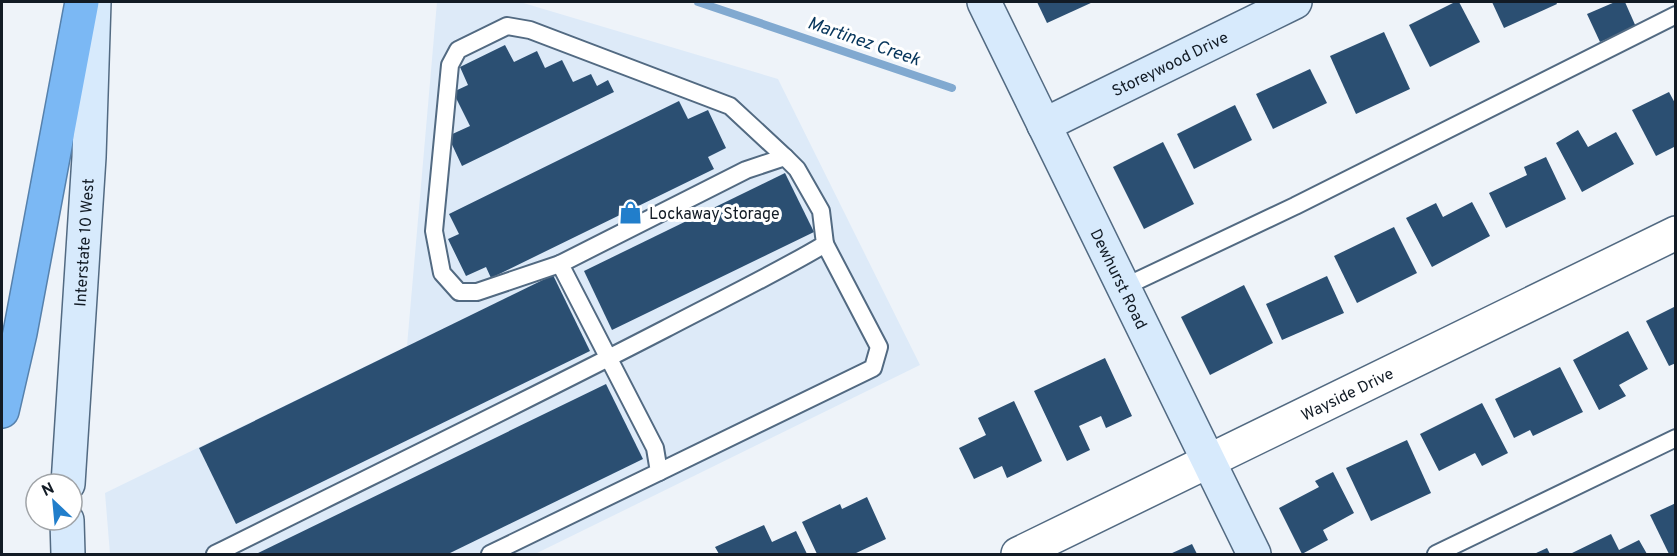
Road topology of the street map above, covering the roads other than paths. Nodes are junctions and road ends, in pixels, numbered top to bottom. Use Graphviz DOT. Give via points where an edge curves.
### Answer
graph roads {
  1 [pos="82,2"];
  2 [pos="93,2"];
  3 [pos="984,2"];
  4 [pos="1295,2"];
  5 [pos="1676,15"];
  6 [pos="1044,125"];
  7 [pos="785,157"];
  8 [pos="1676,233"];
  9 [pos="825,244"];
  10 [pos="560,264"];
  11 [pos="1124,288"];
  12 [pos="610,358"];
  13 [pos="2,411"];
  14 [pos="1676,438"];
  15 [pos="1208,461"];
  16 [pos="69,472"];
  17 [pos="659,472"];
  18 [pos="67,532"];
  19 [pos="68,555"];
  20 [pos="215,555"];
  21 [pos="490,555"];
  22 [pos="1018,555"];
  23 [pos="1254,555"];
  24 [pos="1436,555"];
  1 -- 13 [label="highway"];
  2 -- 16 [label="street, Interstate 10 West"];
  3 -- 6 [label="street, Dewhurst Road"];
  4 -- 6 [label="street, Storeywood Drive"];
  5 -- 11 [label="lane"];
  6 -- 11 [label="street, Dewhurst Road"];
  7 -- 9 [label="lane" via="797,169 821,211"];
  7 -- 10 [label="lane" via="746,170"];
  7 -- 10 [label="lane" via="730,106 530,30 507,26 458,50 450,65 434,231 442,273 459,292 477,292"];
  8 -- 15 [label="street, Wayside Drive"];
  9 -- 12 [label="lane"];
  9 -- 17 [label="lane" via="879,346 873,368"];
  10 -- 12 [label="lane"];
  11 -- 15 [label="street, Dewhurst Road"];
  12 -- 17 [label="lane" via="655,448"];
  12 -- 20 [label="lane"];
  14 -- 24 [label="lane"];
  15 -- 22 [label="street, Wayside Drive"];
  15 -- 23 [label="street, Dewhurst Road"];
  17 -- 21 [label="lane"];
  18 -- 19 [label="street"];
}
